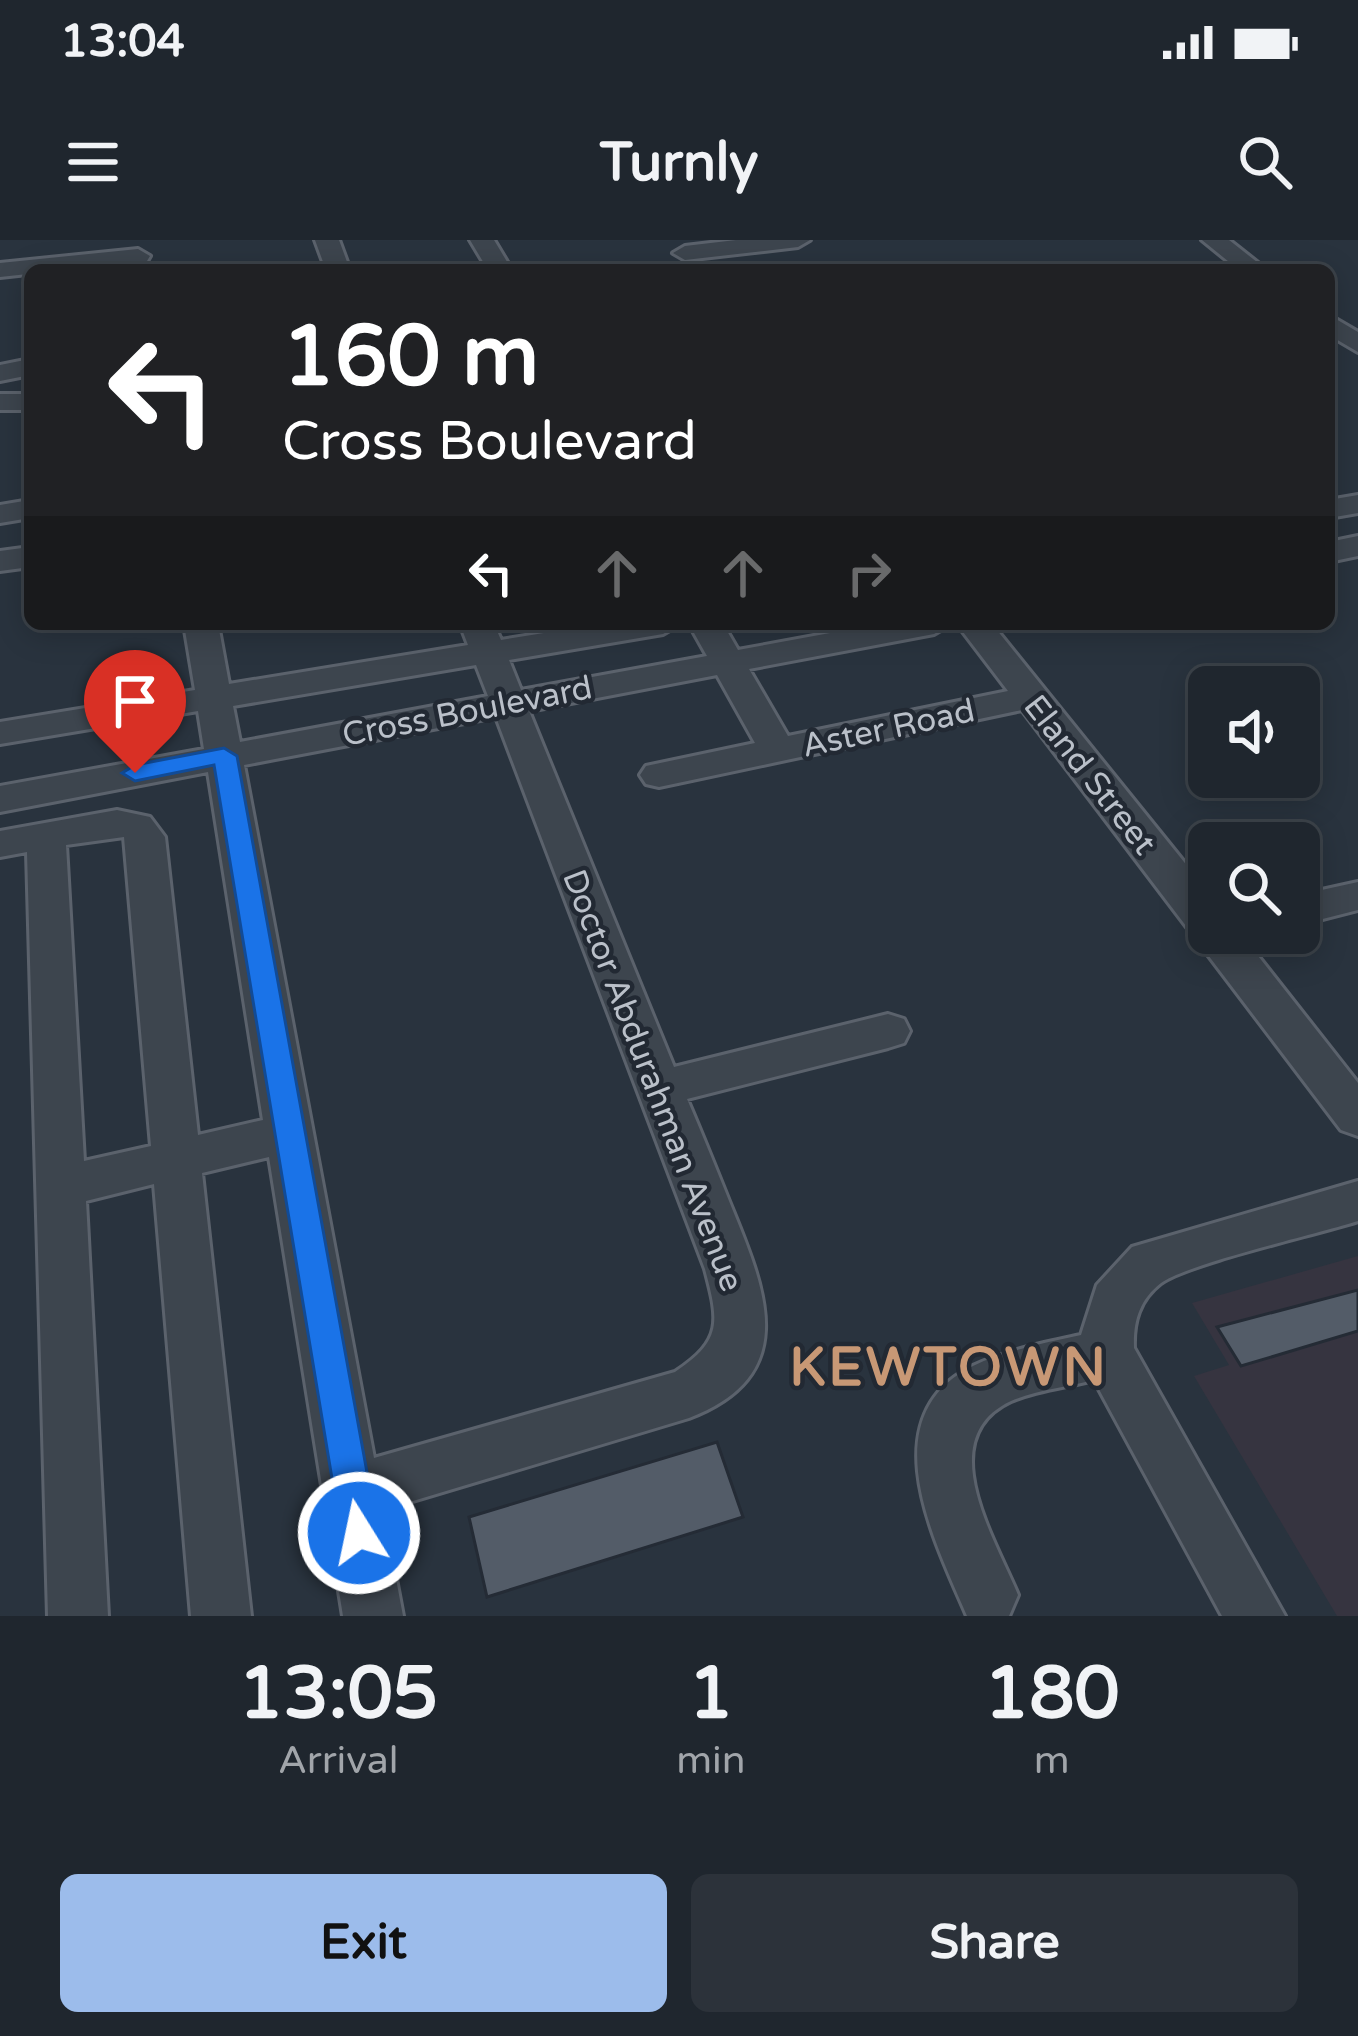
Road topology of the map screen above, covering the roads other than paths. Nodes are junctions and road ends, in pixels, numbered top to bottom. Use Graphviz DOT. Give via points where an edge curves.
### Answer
graph roads {
  1 [pos="798,240"];
  2 [pos="1214,240"];
  3 [pos="686,254"];
  4 [pos="138,255"];
  5 [pos="49,264"];
  6 [pos="1248,264"];
  7 [pos="201,630"];
  8 [pos="634,630"];
  9 [pos="710,630"];
  10 [pos="900,630"];
  11 [pos="979,630"];
  12 [pos="491,660"];
  13 [pos="727,660"];
  14 [pos="1030,697"];
  15 [pos="214,701"];
  16 [pos="0,733"];
  17 [pos="777,750"];
  18 [pos="224,756"];
  19 [pos="659,775"];
  20 [pos="0,800"];
  21 [pos="23,839"];
  22 [pos="1188,896"];
  23 [pos="1358,896"];
  24 [pos="1320,905"];
  25 [pos="1233,954"];
  26 [pos="888,1030"];
  27 [pos="657,1089"];
  28 [pos="1358,1117"];
  29 [pos="289,1133"];
  30 [pos="179,1160"];
  31 [pos="60,1187"];
  32 [pos="1358,1201"];
  33 [pos="1107,1352"];
  34 [pos="352,1492"];
  35 [pos="988,1595"];
  36 [pos="78,1616"];
  37 [pos="221,1616"];
  38 [pos="373,1616"];
  39 [pos="1255,1616"];
  1 -- 3 [label="street"];
  2 -- 6 [label="street"];
  4 -- 5 [label="street"];
  7 -- 15 [label="street"];
  8 -- 12 [label="street, Cross Boulevard"];
  9 -- 13 [label="street, Aster Road"];
  10 -- 13 [label="street, Cross Boulevard"];
  11 -- 14 [label="street, Eland Street"];
  12 -- 13 [label="street, Cross Boulevard"];
  12 -- 15 [label="street, Cross Boulevard"];
  12 -- 18 [label="street, Cross Boulevard"];
  12 -- 27 [label="street, Doctor Abdurahman Avenue"];
  13 -- 17 [label="street, Aster Road"];
  14 -- 17 [label="street, Aster Road"];
  14 -- 22 [label="street, Eland Street"];
  15 -- 16 [label="street, Cross Boulevard"];
  15 -- 18 [label="street"];
  17 -- 19 [label="street"];
  18 -- 20 [label="street, Cross Boulevard"];
  18 -- 29 [label="street"];
  21 -- 30 [label="street" via="117,823 145,837"];
  21 -- 31 [label="street"];
  23 -- 24 [label="street"];
  25 -- 28 [label="street"];
  26 -- 27 [label="street"];
  27 -- 34 [label="street, Doctor Abdurahman Avenue" via="740,1301 744,1324 730,1362 689,1393"];
  29 -- 30 [label="street"];
  29 -- 34 [label="street"];
  30 -- 31 [label="street"];
  30 -- 37 [label="street"];
  31 -- 36 [label="street"];
  32 -- 33 [label="street" via="1150,1262 1123,1281"];
  33 -- 35 [label="street" via="991,1385 949,1421 942,1451 949,1502"];
  33 -- 39 [label="street"];
  34 -- 38 [label="street"];
}
